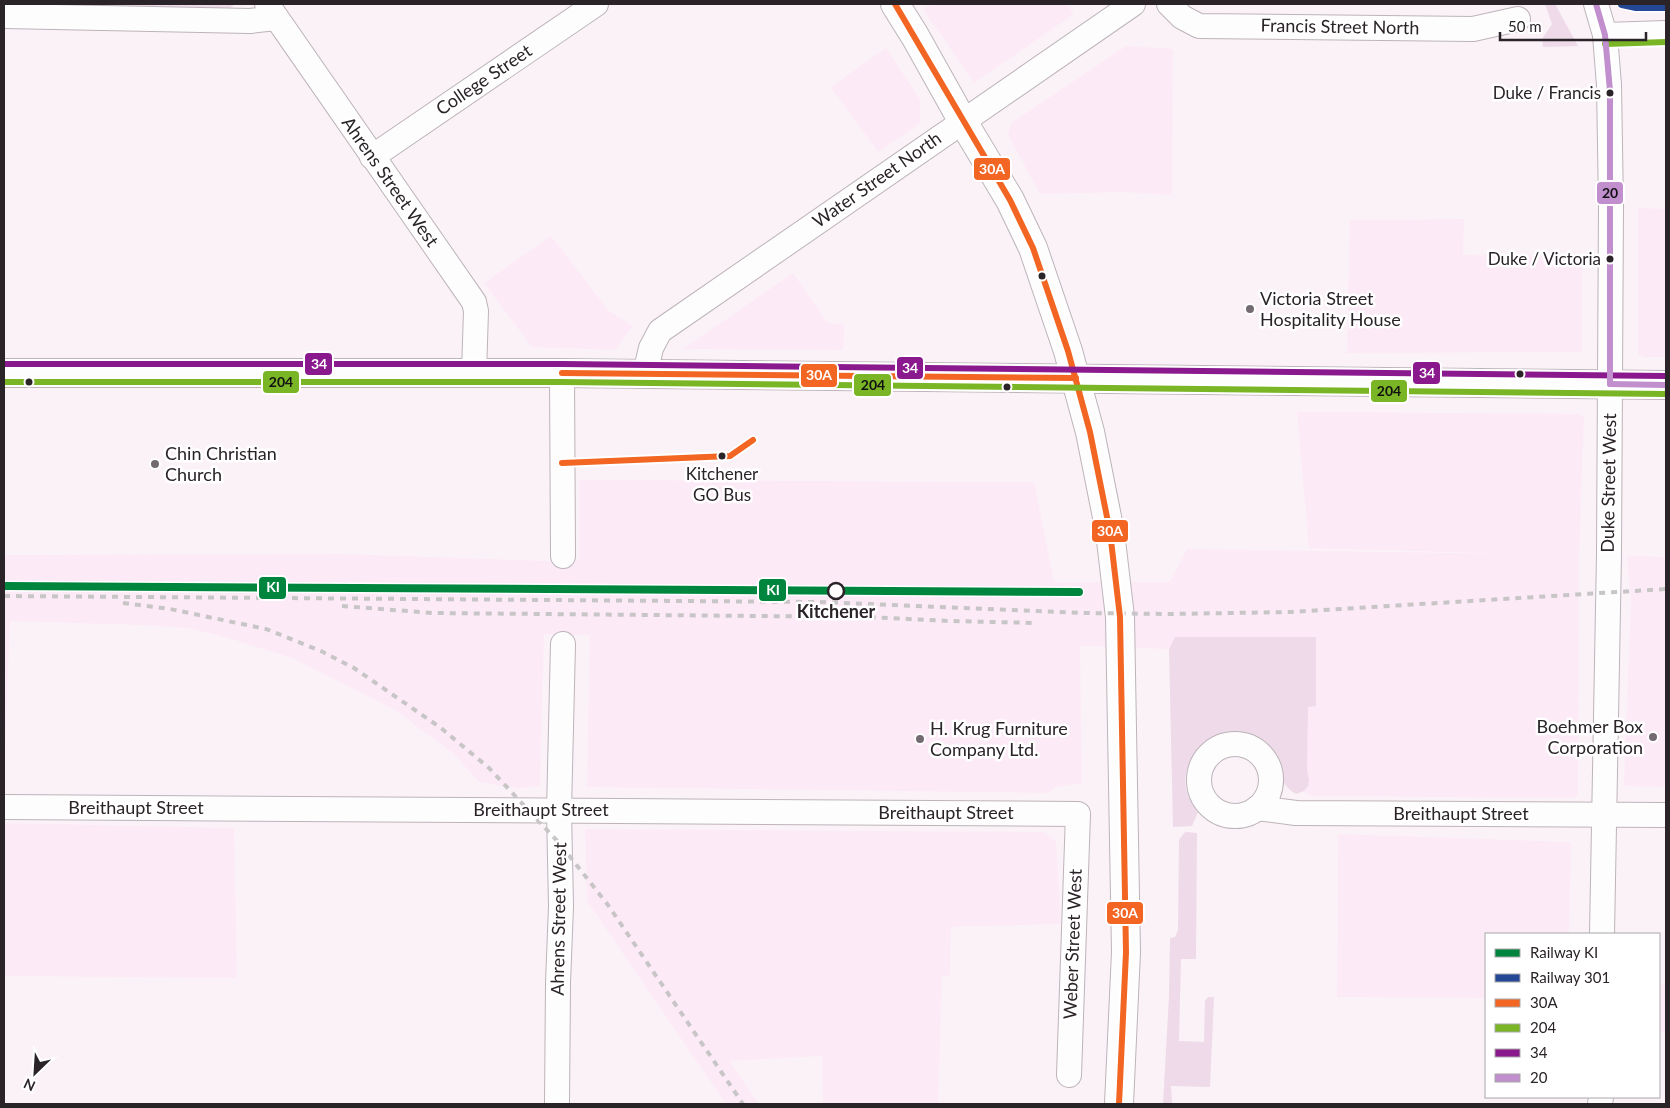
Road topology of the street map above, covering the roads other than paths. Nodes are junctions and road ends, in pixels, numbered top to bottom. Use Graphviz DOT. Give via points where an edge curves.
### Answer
graph roads {
  1 [pos="596,4"];
  2 [pos="895,4"];
  3 [pos="1132,4"];
  4 [pos="1170,4"];
  5 [pos="1596,4"];
  6 [pos="271,11"];
  7 [pos="19,12"];
  8 [pos="1518,19"];
  9 [pos="1666,33"];
  10 [pos="1605,35"];
  11 [pos="962,120"];
  12 [pos="372,156"];
  13 [pos="4,372"];
  14 [pos="474,373"];
  15 [pos="562,373"];
  16 [pos="645,374"];
  17 [pos="1076,378"];
  18 [pos="1610,384"];
  19 [pos="1666,385"];
  20 [pos="562,556"];
  21 [pos="563,644"];
  22 [pos="4,807"];
  23 [pos="1257,808"];
  24 [pos="559,810"];
  25 [pos="1078,814"];
  26 [pos="1604,814"];
  27 [pos="1666,815"];
  28 [pos="1602,933"];
  29 [pos="1069,1075"];
  30 [pos="557,1104"];
  31 [pos="1119,1104"];
  1 -- 12 [label="street, College Street"];
  2 -- 11 [label="main road"];
  3 -- 11 [label="street, Water Street North"];
  4 -- 8 [label="street, Francis Street North" via="1182,17 1199,26 1473,29"];
  5 -- 10 [label="street, Duke Street West"];
  6 -- 7 [label="street" via="250,22"];
  6 -- 12 [label="street, Ahrens Street West"];
  9 -- 10 [label="street"];
  10 -- 18 [label="street, Duke Street West" via="1610,91"];
  11 -- 16 [label="street, Water Street North" via="660,331 651,348"];
  11 -- 17 [label="main road" via="1010,200 1033,248"];
  12 -- 14 [label="street, Ahrens Street West" via="474,302"];
  13 -- 14 [label="main road"];
  14 -- 15 [label="main road"];
  15 -- 16 [label="main road"];
  15 -- 20 [label="street"];
  16 -- 17 [label="main road"];
  17 -- 18 [label="main road"];
  17 -- 31 [label="main road" via="1110,532 1120,617 1126,952"];
  18 -- 19 [label="main road"];
  18 -- 26 [label="street, Duke Street West"];
  21 -- 24 [label="street, Ahrens Street West"];
  22 -- 24 [label="street, Breithaupt Street"];
  23 -- 26 [label="street, Breithaupt Street" via="1296,813"];
  24 -- 25 [label="street, Breithaupt Street"];
  24 -- 30 [label="street, Ahrens Street West" via="561,906"];
  25 -- 29 [label="street, Weber Street West"];
  26 -- 27 [label="street, Breithaupt Street"];
  26 -- 28 [label="street, Duke Street West"];
}
